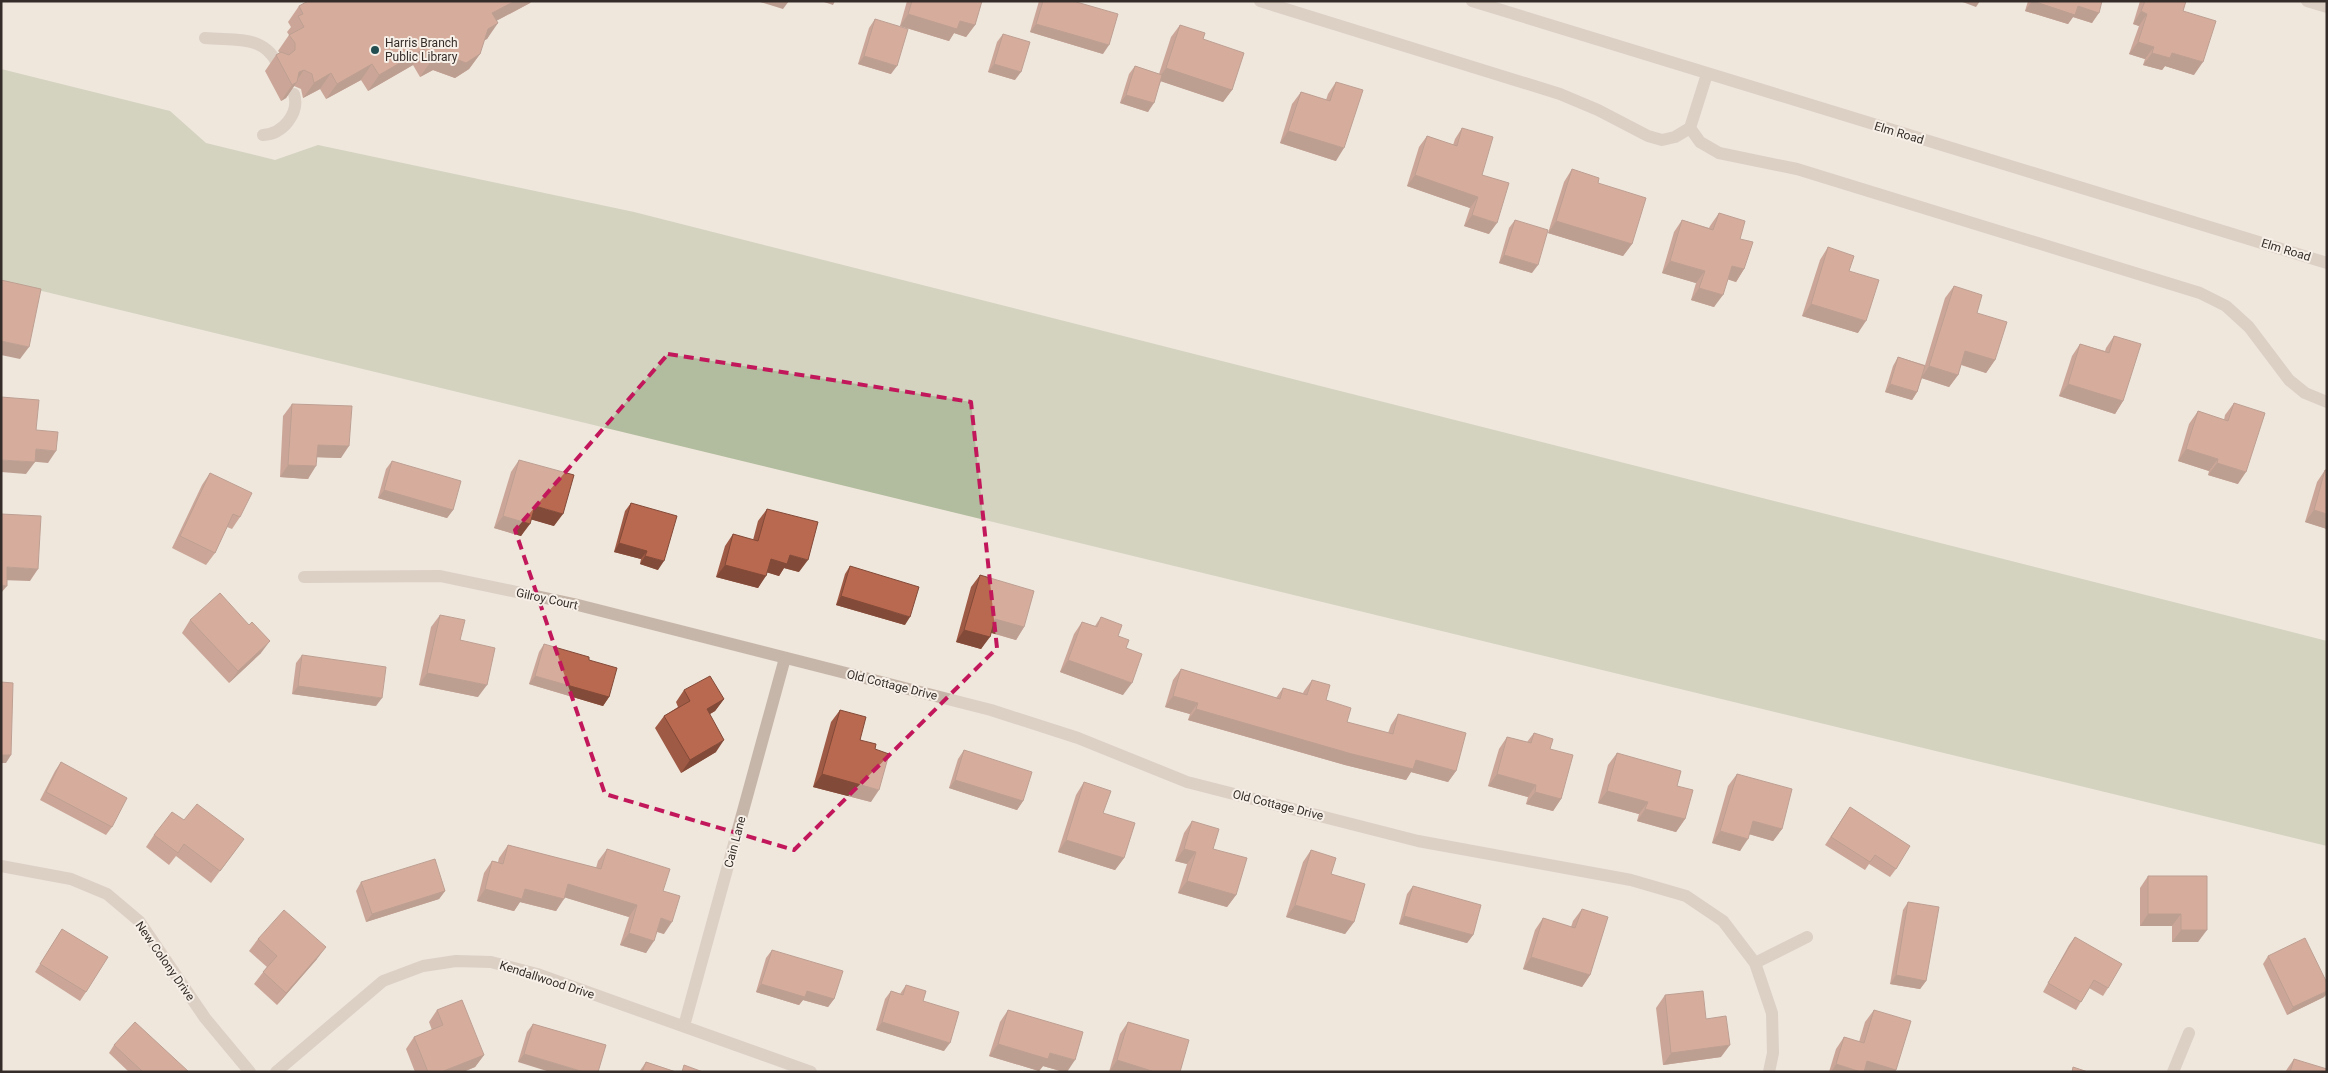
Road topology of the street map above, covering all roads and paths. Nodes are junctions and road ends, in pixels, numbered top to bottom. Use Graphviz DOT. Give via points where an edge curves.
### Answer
graph roads {
  1 [pos="1260,1"];
  2 [pos="1472,1"];
  3 [pos="2307,1"];
  4 [pos="2327,7"];
  5 [pos="205,38"];
  6 [pos="277,63"];
  7 [pos="1707,74"];
  8 [pos="294,94"];
  9 [pos="1690,128"];
  10 [pos="263,134"];
  11 [pos="2327,263"];
  12 [pos="2327,402"];
  13 [pos="304,577"];
  14 [pos="785,658"];
  15 [pos="1,866"];
  16 [pos="1807,937"];
  17 [pos="1755,963"];
  18 [pos="684,1026"];
  19 [pos="2189,1033"];
  20 [pos="250,1072"];
  21 [pos="276,1072"];
  22 [pos="811,1072"];
  23 [pos="1769,1072"];
  24 [pos="2173,1072"];
  1 -- 9 [label="street" via="1560,94 1648,136 1662,140"];
  2 -- 7 [label="street, Elm Road"];
  3 -- 4 [label="street"];
  5 -- 6 [label="street" via="258,44 269,50"];
  7 -- 9 [label="street"];
  7 -- 11 [label="street, Elm Road"];
  8 -- 10 [label="street" via="296,102 292,117 275,132"];
  9 -- 12 [label="street" via="1700,142 1719,153 1797,169 2200,294 2226,306 2249,327 2289,380 2305,393"];
  13 -- 14 [label="street, Gilroy Court" via="440,576 574,604"];
  14 -- 17 [label="street, Old Cottage Drive" via="991,710 1078,738 1187,782 1418,840 1631,880 1686,896 1723,921"];
  14 -- 18 [label="street, Cain Lane"];
  15 -- 20 [label="street, New Colony Drive" via="71,879 106,894 139,921 205,1018"];
  16 -- 17 [label="street"];
  17 -- 23 [label="street, Old Cottage Drive" via="1772,1013 1774,1053"];
  18 -- 21 [label="street, Kendallwood Drive" via="537,974 491,962 456,961 423,966 383,981"];
  18 -- 22 [label="street, Kendallwood Drive"];
  19 -- 24 [label="street"];
}
